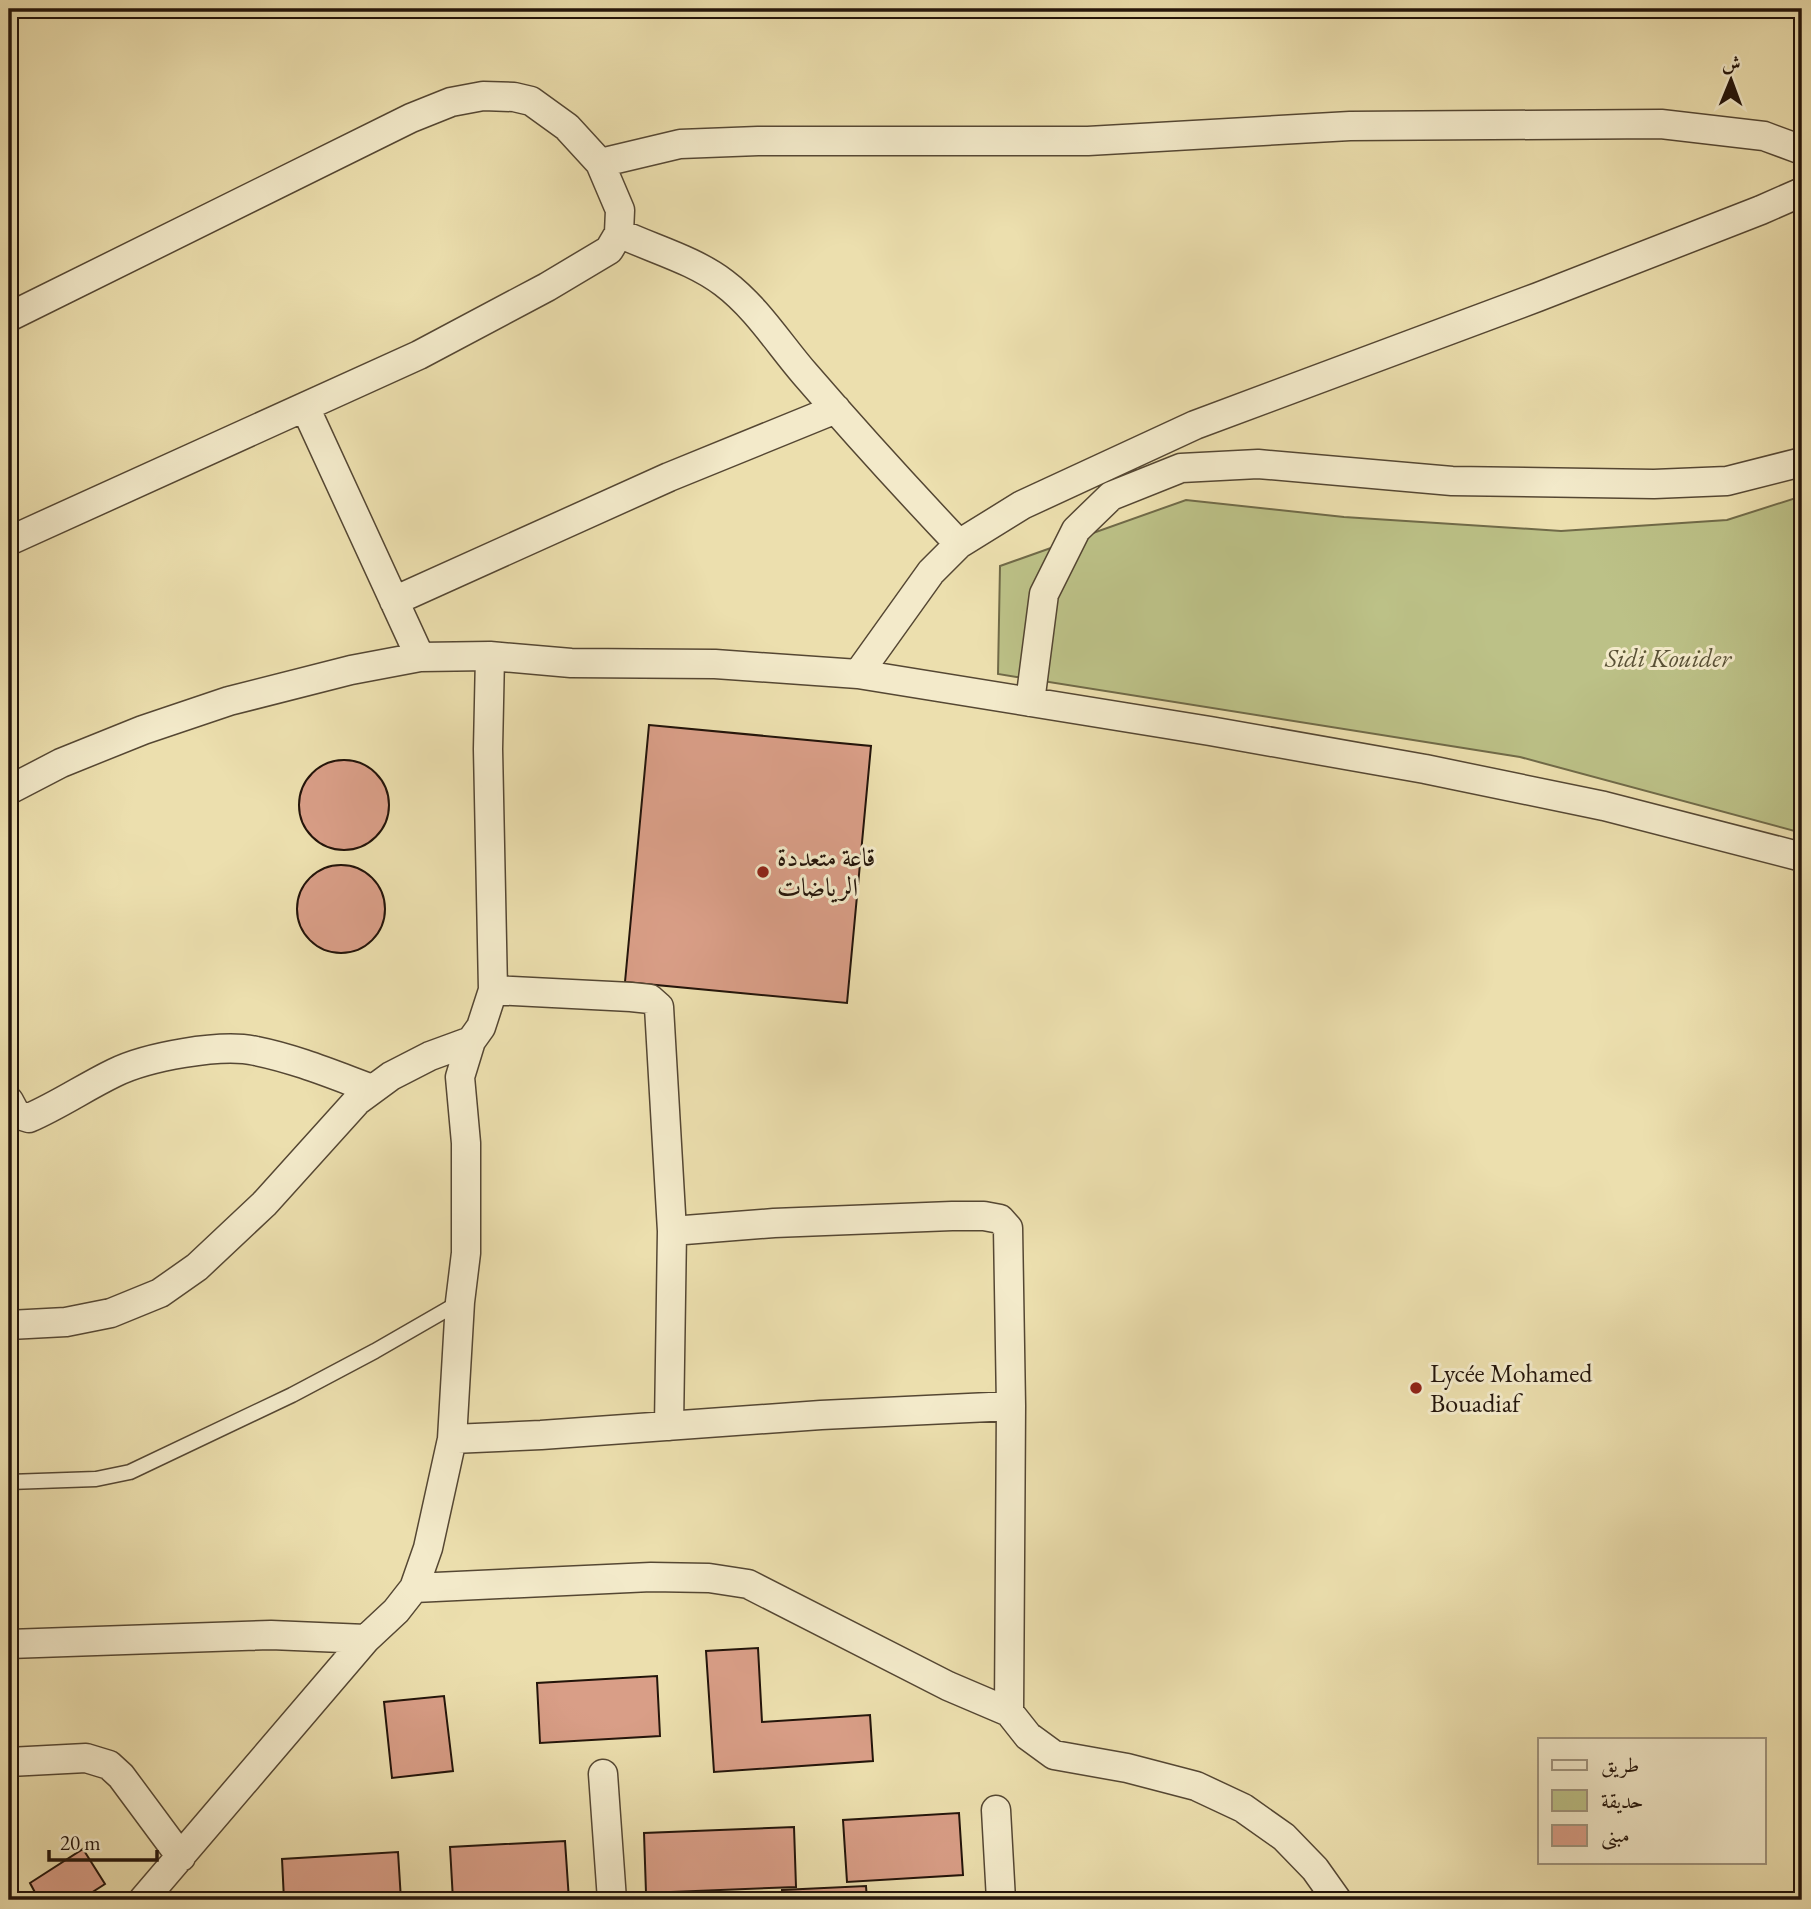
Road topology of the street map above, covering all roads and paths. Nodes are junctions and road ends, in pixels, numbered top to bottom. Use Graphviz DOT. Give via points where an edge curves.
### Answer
graph roads {
  1 [pos="1802,150"];
  2 [pos="600,163"];
  3 [pos="1802,192"];
  4 [pos="619,233"];
  5 [pos="9,317"];
  6 [pos="305,407"];
  7 [pos="836,410"];
  8 [pos="1802,462"];
  9 [pos="9,541"];
  10 [pos="959,544"];
  11 [pos="394,601"];
  12 [pos="490,656"];
  13 [pos="420,657"];
  14 [pos="858,674"];
  15 [pos="1030,702"];
  16 [pos="9,790"];
  17 [pos="1802,857"];
  18 [pos="493,990"];
  19 [pos="471,1041"];
  20 [pos="372,1089"];
  21 [pos="9,1101"];
  22 [pos="672,1231"];
  23 [pos="460,1302"];
  24 [pos="9,1325"];
  25 [pos="1011,1406"];
  26 [pos="669,1426"];
  27 [pos="452,1439"];
  28 [pos="9,1482"];
  29 [pos="414,1588"];
  30 [pos="366,1639"];
  31 [pos="9,1644"];
  32 [pos="1009,1712"];
  33 [pos="9,1762"];
  34 [pos="603,1774"];
  35 [pos="996,1810"];
  36 [pos="181,1857"];
  37 [pos="143,1900"];
  38 [pos="612,1900"];
  39 [pos="1001,1900"];
  40 [pos="1337,1900"];
  1 -- 2 [label="street" via="1764,136 1661,124 1350,126 1088,141 680,144"];
  2 -- 4 [label="street" via="620,210"];
  2 -- 5 [label="street" via="567,127 531,101 483,96 451,102"];
  3 -- 10 [label="street" via="1195,425 1021,505"];
  4 -- 6 [label="street" via="609,250 547,287 419,355"];
  4 -- 7 [label="street" via="690,262 724,283"];
  6 -- 9 [label="street"];
  6 -- 11 [label="street"];
  7 -- 10 [label="street"];
  7 -- 11 [label="street" via="669,477"];
  8 -- 15 [label="street" via="1727,481 1654,484 1452,481 1258,464 1181,468 1111,496 1076,530 1044,594"];
  10 -- 14 [label="street" via="931,572"];
  11 -- 13 [label="street"];
  12 -- 13 [label="street"];
  12 -- 14 [label="street"];
  12 -- 18 [label="street"];
  13 -- 16 [label="street" via="229,701 143,730"];
  14 -- 15 [label="street"];
  15 -- 17 [label="street" via="1425,769 1604,806"];
  18 -- 19 [label="street" via="481,1027"];
  18 -- 22 [label="street" via="631,997 650,999 659,1007"];
  19 -- 20 [label="street" via="430,1056"];
  19 -- 23 [label="street" via="460,1077 466,1143 466,1253"];
  20 -- 21 [label="street" via="253,1050 213,1050 164,1056 116,1071 29,1118 16,1114"];
  20 -- 24 [label="street" via="264,1204 197,1267 160,1293 111,1313 66,1322"];
  22 -- 25 [label="street" via="952,1216 1000,1219 1008,1228"];
  22 -- 26 [label="street"];
  23 -- 27 [label="street"];
  23 -- 28 [label="lane" via="304,1388 130,1472 96,1479"];
  25 -- 26 [label="street"];
  25 -- 32 [label="street"];
  26 -- 27 [label="street"];
  27 -- 29 [label="street" via="428,1548"];
  29 -- 30 [label="street"];
  29 -- 32 [label="street" via="651,1577 748,1584 948,1686"];
  30 -- 31 [label="street" via="271,1635"];
  30 -- 36 [label="street"];
  32 -- 40 [label="street" via="1028,1736 1054,1755 1196,1786 1243,1808 1284,1837"];
  33 -- 36 [label="street" via="86,1758 109,1765"];
  34 -- 38 [label="street"];
  35 -- 39 [label="street"];
  36 -- 37 [label="street"];
}
